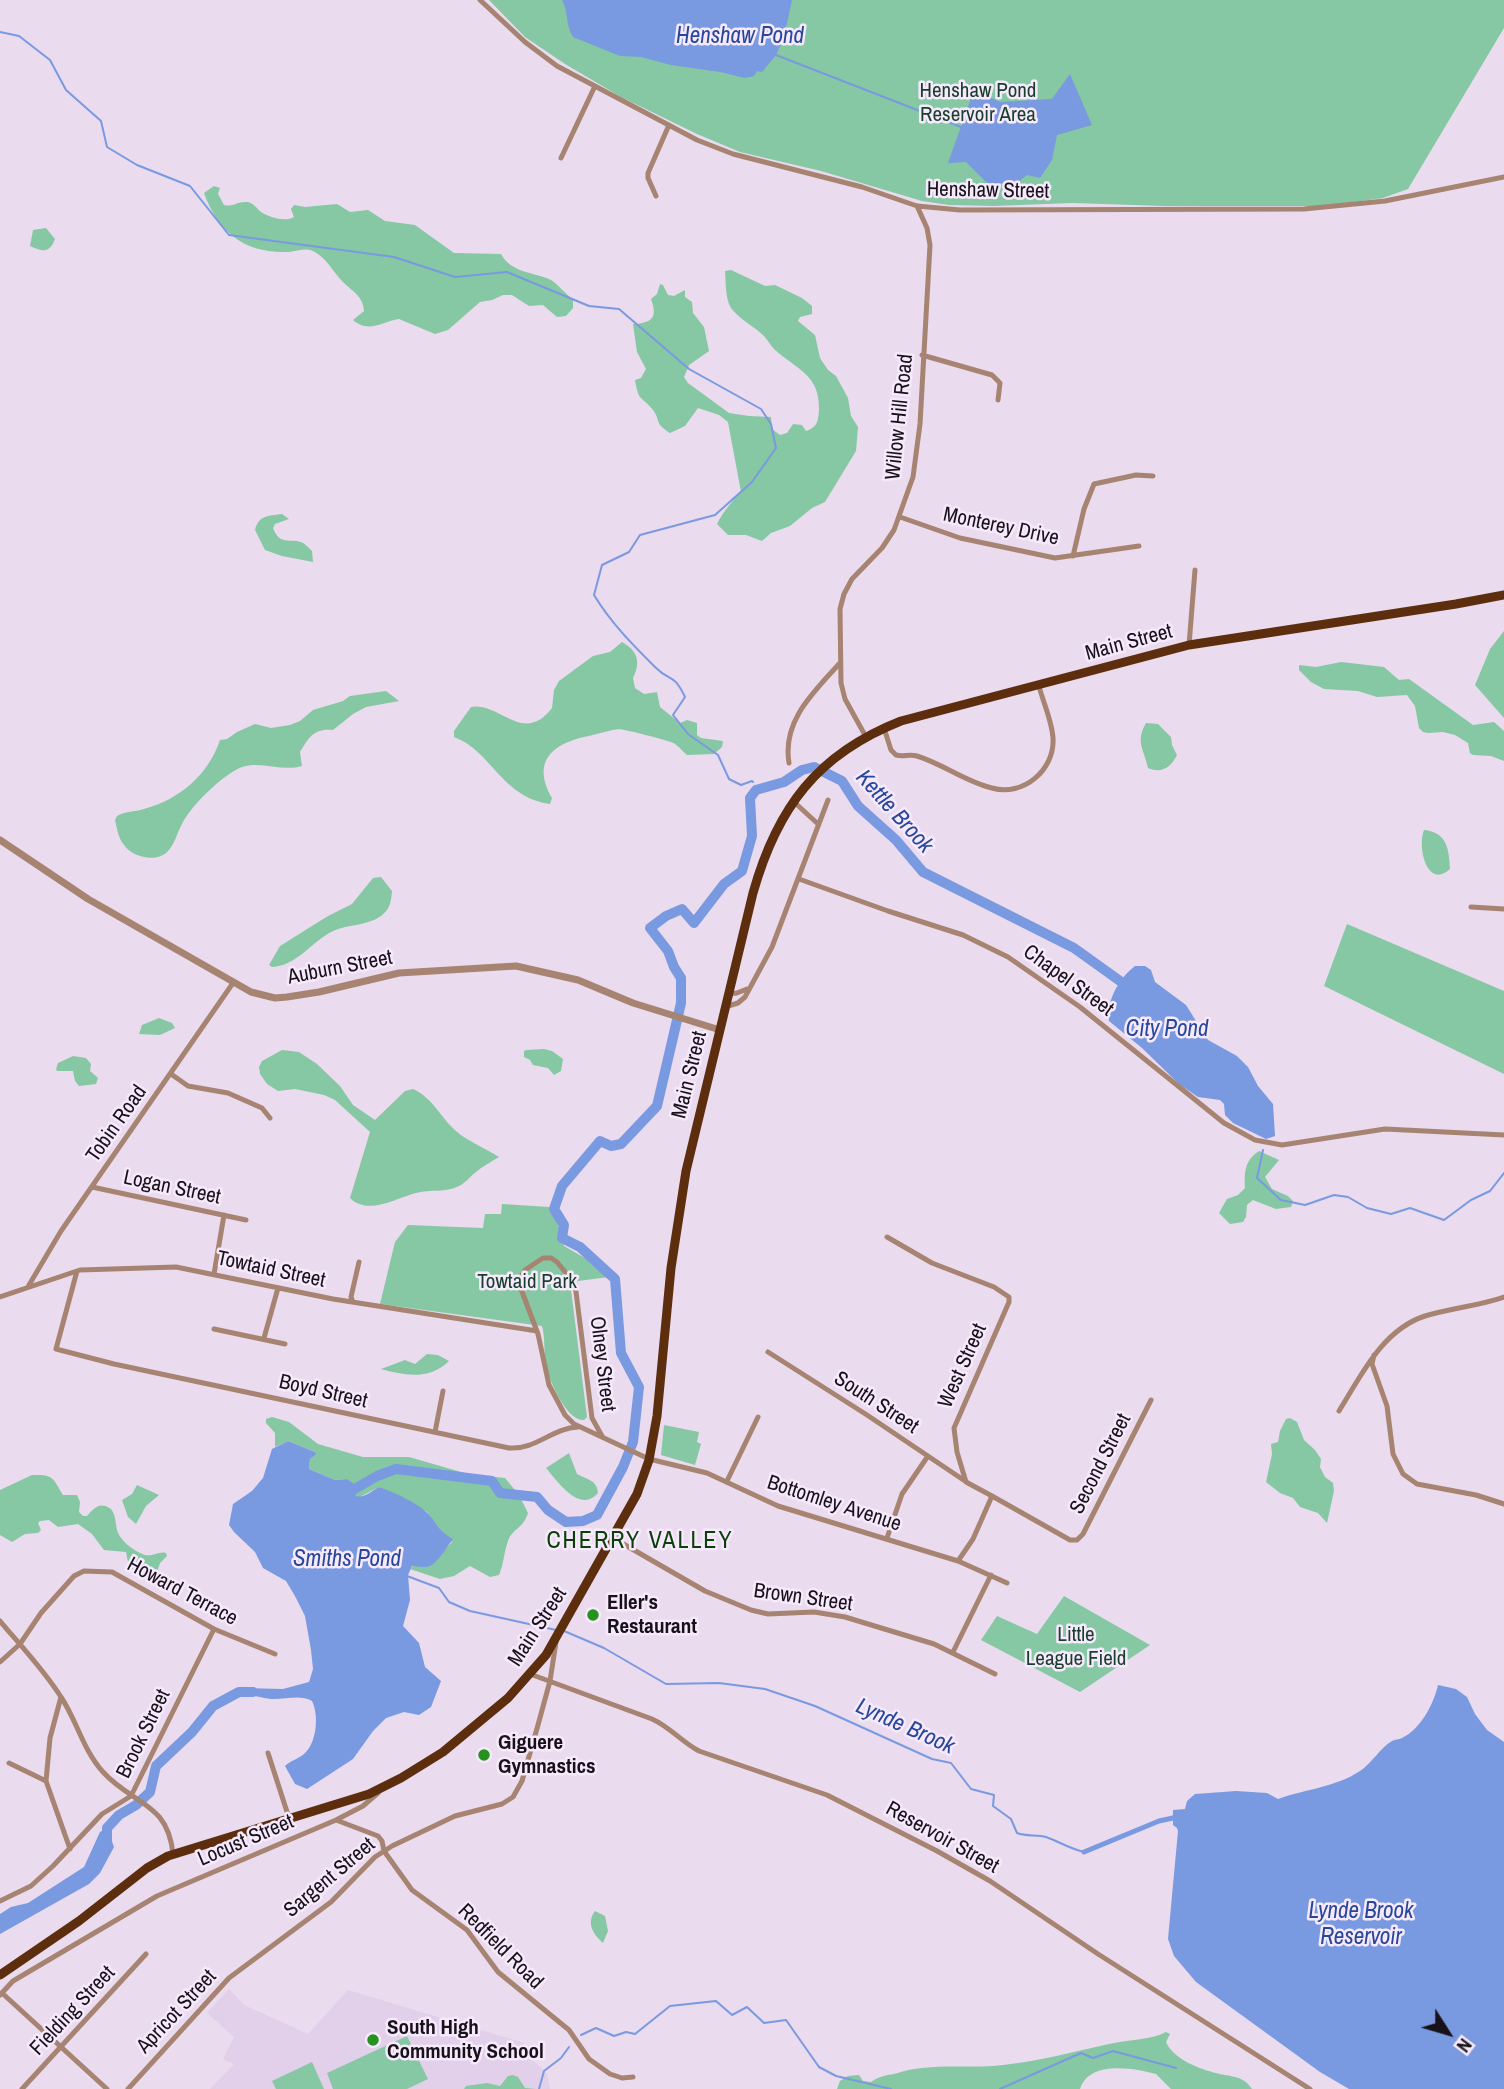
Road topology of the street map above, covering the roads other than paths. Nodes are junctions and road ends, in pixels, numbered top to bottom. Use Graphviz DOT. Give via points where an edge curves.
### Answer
graph roads {
  1 [pos="480,0"];
  2 [pos="595,86"];
  3 [pos="669,125"];
  4 [pos="561,158"];
  5 [pos="1504,177"];
  6 [pos="656,196"];
  7 [pos="917,206"];
  8 [pos="922,355"];
  9 [pos="998,400"];
  10 [pos="1153,476"];
  11 [pos="900,517"];
  12 [pos="1139,546"];
  13 [pos="1073,556"];
  14 [pos="1195,570"];
  15 [pos="1504,595"];
  16 [pos="1189,645"];
  17 [pos="839,664"];
  18 [pos="825,679"];
  19 [pos="1039,685"];
  20 [pos="842,689"];
  21 [pos="884,728"];
  22 [pos="866,737"];
  23 [pos="789,763"];
  24 [pos="828,800"];
  25 [pos="793,801"];
  26 [pos="818,824"];
  27 [pos="0,840"];
  28 [pos="799,879"];
  29 [pos="1471,906"];
  30 [pos="1504,909"];
  31 [pos="233,983"];
  32 [pos="749,987"];
  33 [pos="728,994"];
  34 [pos="725,1007"];
  35 [pos="720,1030"];
  36 [pos="171,1074"];
  37 [pos="270,1118"];
  38 [pos="1504,1135"];
  39 [pos="92,1187"];
  40 [pos="224,1215"];
  41 [pos="246,1220"];
  42 [pos="887,1237"];
  43 [pos="359,1262"];
  44 [pos="77,1271"];
  45 [pos="214,1274"];
  46 [pos="29,1285"];
  47 [pos="278,1288"];
  48 [pos="0,1297"];
  49 [pos="1504,1297"];
  50 [pos="353,1302"];
  51 [pos="214,1329"];
  52 [pos="537,1331"];
  53 [pos="264,1338"];
  54 [pos="285,1344"];
  55 [pos="768,1352"];
  56 [pos="1374,1355"];
  57 [pos="443,1391"];
  58 [pos="1151,1400"];
  59 [pos="1339,1411"];
  60 [pos="758,1417"];
  61 [pos="581,1428"];
  62 [pos="435,1432"];
  63 [pos="602,1436"];
  64 [pos="928,1456"];
  65 [pos="649,1459"];
  66 [pos="727,1482"];
  67 [pos="966,1482"];
  68 [pos="992,1496"];
  69 [pos="1504,1504"];
  70 [pos="612,1538"];
  71 [pos="887,1538"];
  72 [pos="958,1561"];
  73 [pos="991,1575"];
  74 [pos="1007,1583"];
  75 [pos="0,1621"];
  76 [pos="214,1629"];
  77 [pos="560,1632"];
  78 [pos="20,1644"];
  79 [pos="953,1652"];
  80 [pos="275,1654"];
  81 [pos="0,1662"];
  82 [pos="530,1674"];
  83 [pos="995,1674"];
  84 [pos="550,1681"];
  85 [pos="61,1697"];
  86 [pos="268,1753"];
  87 [pos="9,1763"];
  88 [pos="46,1781"];
  89 [pos="383,1788"];
  90 [pos="134,1797"];
  91 [pos="289,1818"];
  92 [pos="336,1820"];
  93 [pos="70,1849"];
  94 [pos="384,1851"];
  95 [pos="173,1854"];
  96 [pos="0,1901"];
  97 [pos="146,1954"];
  98 [pos="252,1961"];
  99 [pos="0,1975"];
  100 [pos="1,1994"];
  101 [pos="61,2048"];
  102 [pos="633,2077"];
  103 [pos="22,2089"];
  104 [pos="107,2089"];
  105 [pos="128,2089"];
  106 [pos="1310,2089"];
  1 -- 2 [label="street, Henshaw Street" via="540,54"];
  2 -- 3 [label="street, Henshaw Street"];
  2 -- 4 [label="street"];
  3 -- 6 [label="street" via="648,173"];
  3 -- 7 [label="street, Henshaw Street" via="733,154"];
  5 -- 7 [label="street, Henshaw Street" via="1385,201 1304,209 960,210"];
  7 -- 8 [label="street, Willow Hill Road" via="930,245"];
  8 -- 9 [label="street" via="992,375 1000,383"];
  8 -- 11 [label="street, Willow Hill Road" via="916,459"];
  10 -- 13 [label="street" via="1094,484"];
  11 -- 13 [label="street, Monterey Drive" via="983,543 1055,558"];
  11 -- 17 [label="street, Willow Hill Road" via="886,543 855,575 844,594"];
  12 -- 13 [label="street, Monterey Drive"];
  14 -- 16 [label="street"];
  15 -- 16 [label="highway, Main Street"];
  16 -- 19 [label="highway, Main Street"];
  17 -- 18 [label="street"];
  17 -- 20 [label="street, Willow Hill Road"];
  18 -- 20 [label="street"];
  18 -- 23 [label="street" via="793,724 787,746"];
  19 -- 21 [label="highway, Main Street"];
  19 -- 21 [label="street" via="1053,738 1051,752 1041,773 1020,787 992,789 917,756 896,755"];
  20 -- 22 [label="street"];
  21 -- 22 [label="highway, Main Street"];
  22 -- 25 [label="highway, Main Street" via="821,771"];
  24 -- 26 [label="street, Main Street"];
  25 -- 26 [label="street"];
  25 -- 33 [label="highway, Main Street" via="762,859"];
  26 -- 28 [label="street, Main Street"];
  27 -- 31 [label="street, Auburn Street" via="88,899"];
  28 -- 32 [label="street, Main Street" via="772,947"];
  28 -- 38 [label="street, Chapel Street" via="952,931 1009,957 1080,1007 1224,1123 1255,1140 1282,1145 1385,1129"];
  29 -- 30 [label="street"];
  31 -- 35 [label="street, Auburn Street" via="275,998 399,973 516,966 579,980 633,1003"];
  31 -- 36 [label="street, Tobin Road"];
  32 -- 33 [label="street"];
  32 -- 34 [label="street, Main Street" via="738,1003"];
  33 -- 34 [label="highway, Main Street"];
  34 -- 35 [label="highway, Main Street"];
  35 -- 65 [label="highway, Main Street" via="674,1241"];
  36 -- 37 [label="street" via="188,1086 228,1093 262,1108"];
  36 -- 39 [label="street, Tobin Road"];
  39 -- 40 [label="street, Logan Street"];
  39 -- 46 [label="street, Tobin Road"];
  40 -- 41 [label="street, Logan Street"];
  40 -- 45 [label="street"];
  42 -- 67 [label="street, West Street" via="1009,1297 954,1427"];
  43 -- 50 [label="street"];
  44 -- 45 [label="street, Towtaid Street" via="166,1266"];
  44 -- 46 [label="street, Towtaid Street"];
  44 -- 62 [label="street, Boyd Street" via="56,1349"];
  45 -- 47 [label="street, Towtaid Street"];
  46 -- 48 [label="street, Towtaid Street"];
  47 -- 50 [label="street, Towtaid Street"];
  47 -- 53 [label="street"];
  49 -- 56 [label="street" via="1420,1318"];
  50 -- 52 [label="street, Towtaid Street"];
  51 -- 53 [label="street"];
  52 -- 61 [label="street, Olney Street" via="549,1385 567,1417"];
  52 -- 63 [label="street, Olney Street" via="520,1279 530,1265 551,1258 570,1275 577,1289 592,1418"];
  53 -- 54 [label="street"];
  55 -- 64 [label="street, South Street"];
  56 -- 59 [label="street"];
  56 -- 69 [label="street" via="1393,1454 1403,1474 1417,1484"];
  57 -- 62 [label="street"];
  58 -- 68 [label="street, Second Street" via="1077,1540"];
  60 -- 66 [label="street"];
  61 -- 62 [label="street, Boyd Street" via="563,1429 518,1448"];
  61 -- 63 [label="street, Bottomley Avenue"];
  63 -- 65 [label="street, Bottomley Avenue"];
  64 -- 67 [label="street, South Street"];
  64 -- 71 [label="street" via="902,1494"];
  65 -- 66 [label="street, Bottomley Avenue"];
  65 -- 70 [label="highway, Main Street" via="642,1485"];
  66 -- 71 [label="street, Bottomley Avenue" via="779,1506"];
  67 -- 68 [label="street"];
  68 -- 72 [label="street"];
  70 -- 77 [label="highway, Main Street"];
  70 -- 79 [label="street, Brown Street" via="703,1590 751,1610 838,1616"];
  71 -- 72 [label="street, Bottomley Avenue"];
  72 -- 73 [label="street, Bottomley Avenue"];
  73 -- 74 [label="street, Bottomley Avenue"];
  73 -- 79 [label="street"];
  75 -- 78 [label="street"];
  76 -- 78 [label="street, Howard Terrace" via="112,1572 82,1572 41,1613"];
  76 -- 80 [label="street, Howard Terrace"];
  76 -- 90 [label="street, Brook Street"];
  77 -- 82 [label="highway, Main Street"];
  77 -- 84 [label="street, Sargent Street"];
  78 -- 81 [label="street"];
  78 -- 85 [label="street"];
  79 -- 83 [label="street, Brown Street"];
  82 -- 84 [label="street, Reservoir Street"];
  82 -- 89 [label="highway, Main Street" via="443,1752"];
  84 -- 94 [label="street, Sargent Street" via="522,1781 513,1797 455,1816"];
  84 -- 106 [label="street, Reservoir Street" via="652,1719 696,1750 820,1792 914,1838 990,1881"];
  85 -- 88 [label="street" via="50,1738"];
  85 -- 90 [label="street" via="90,1758"];
  86 -- 91 [label="street"];
  87 -- 88 [label="street"];
  88 -- 93 [label="street"];
  89 -- 91 [label="highway, Main Street"];
  89 -- 92 [label="street, Locust Street" via="363,1806"];
  90 -- 93 [label="street, Brook Street" via="102,1814"];
  90 -- 95 [label="street" via="162,1819"];
  91 -- 95 [label="highway, Main Street"];
  92 -- 94 [label="street, Redfield Road" via="374,1833 382,1840"];
  92 -- 100 [label="street, Locust Street" via="157,1896 13,1981"];
  93 -- 96 [label="street, Brook Street" via="21,1893"];
  94 -- 98 [label="street, Sargent Street" via="361,1868 325,1907"];
  94 -- 102 [label="street, Redfield Road" via="412,1890 467,1930 498,1972 569,2030 594,2065 616,2076"];
  95 -- 99 [label="highway, Main Street"];
  97 -- 101 [label="street, Fielding Street"];
  98 -- 105 [label="street, Apricot Street" via="227,1981"];
  100 -- 101 [label="street"];
  101 -- 103 [label="street, Fielding Street"];
  101 -- 104 [label="street"];
}
